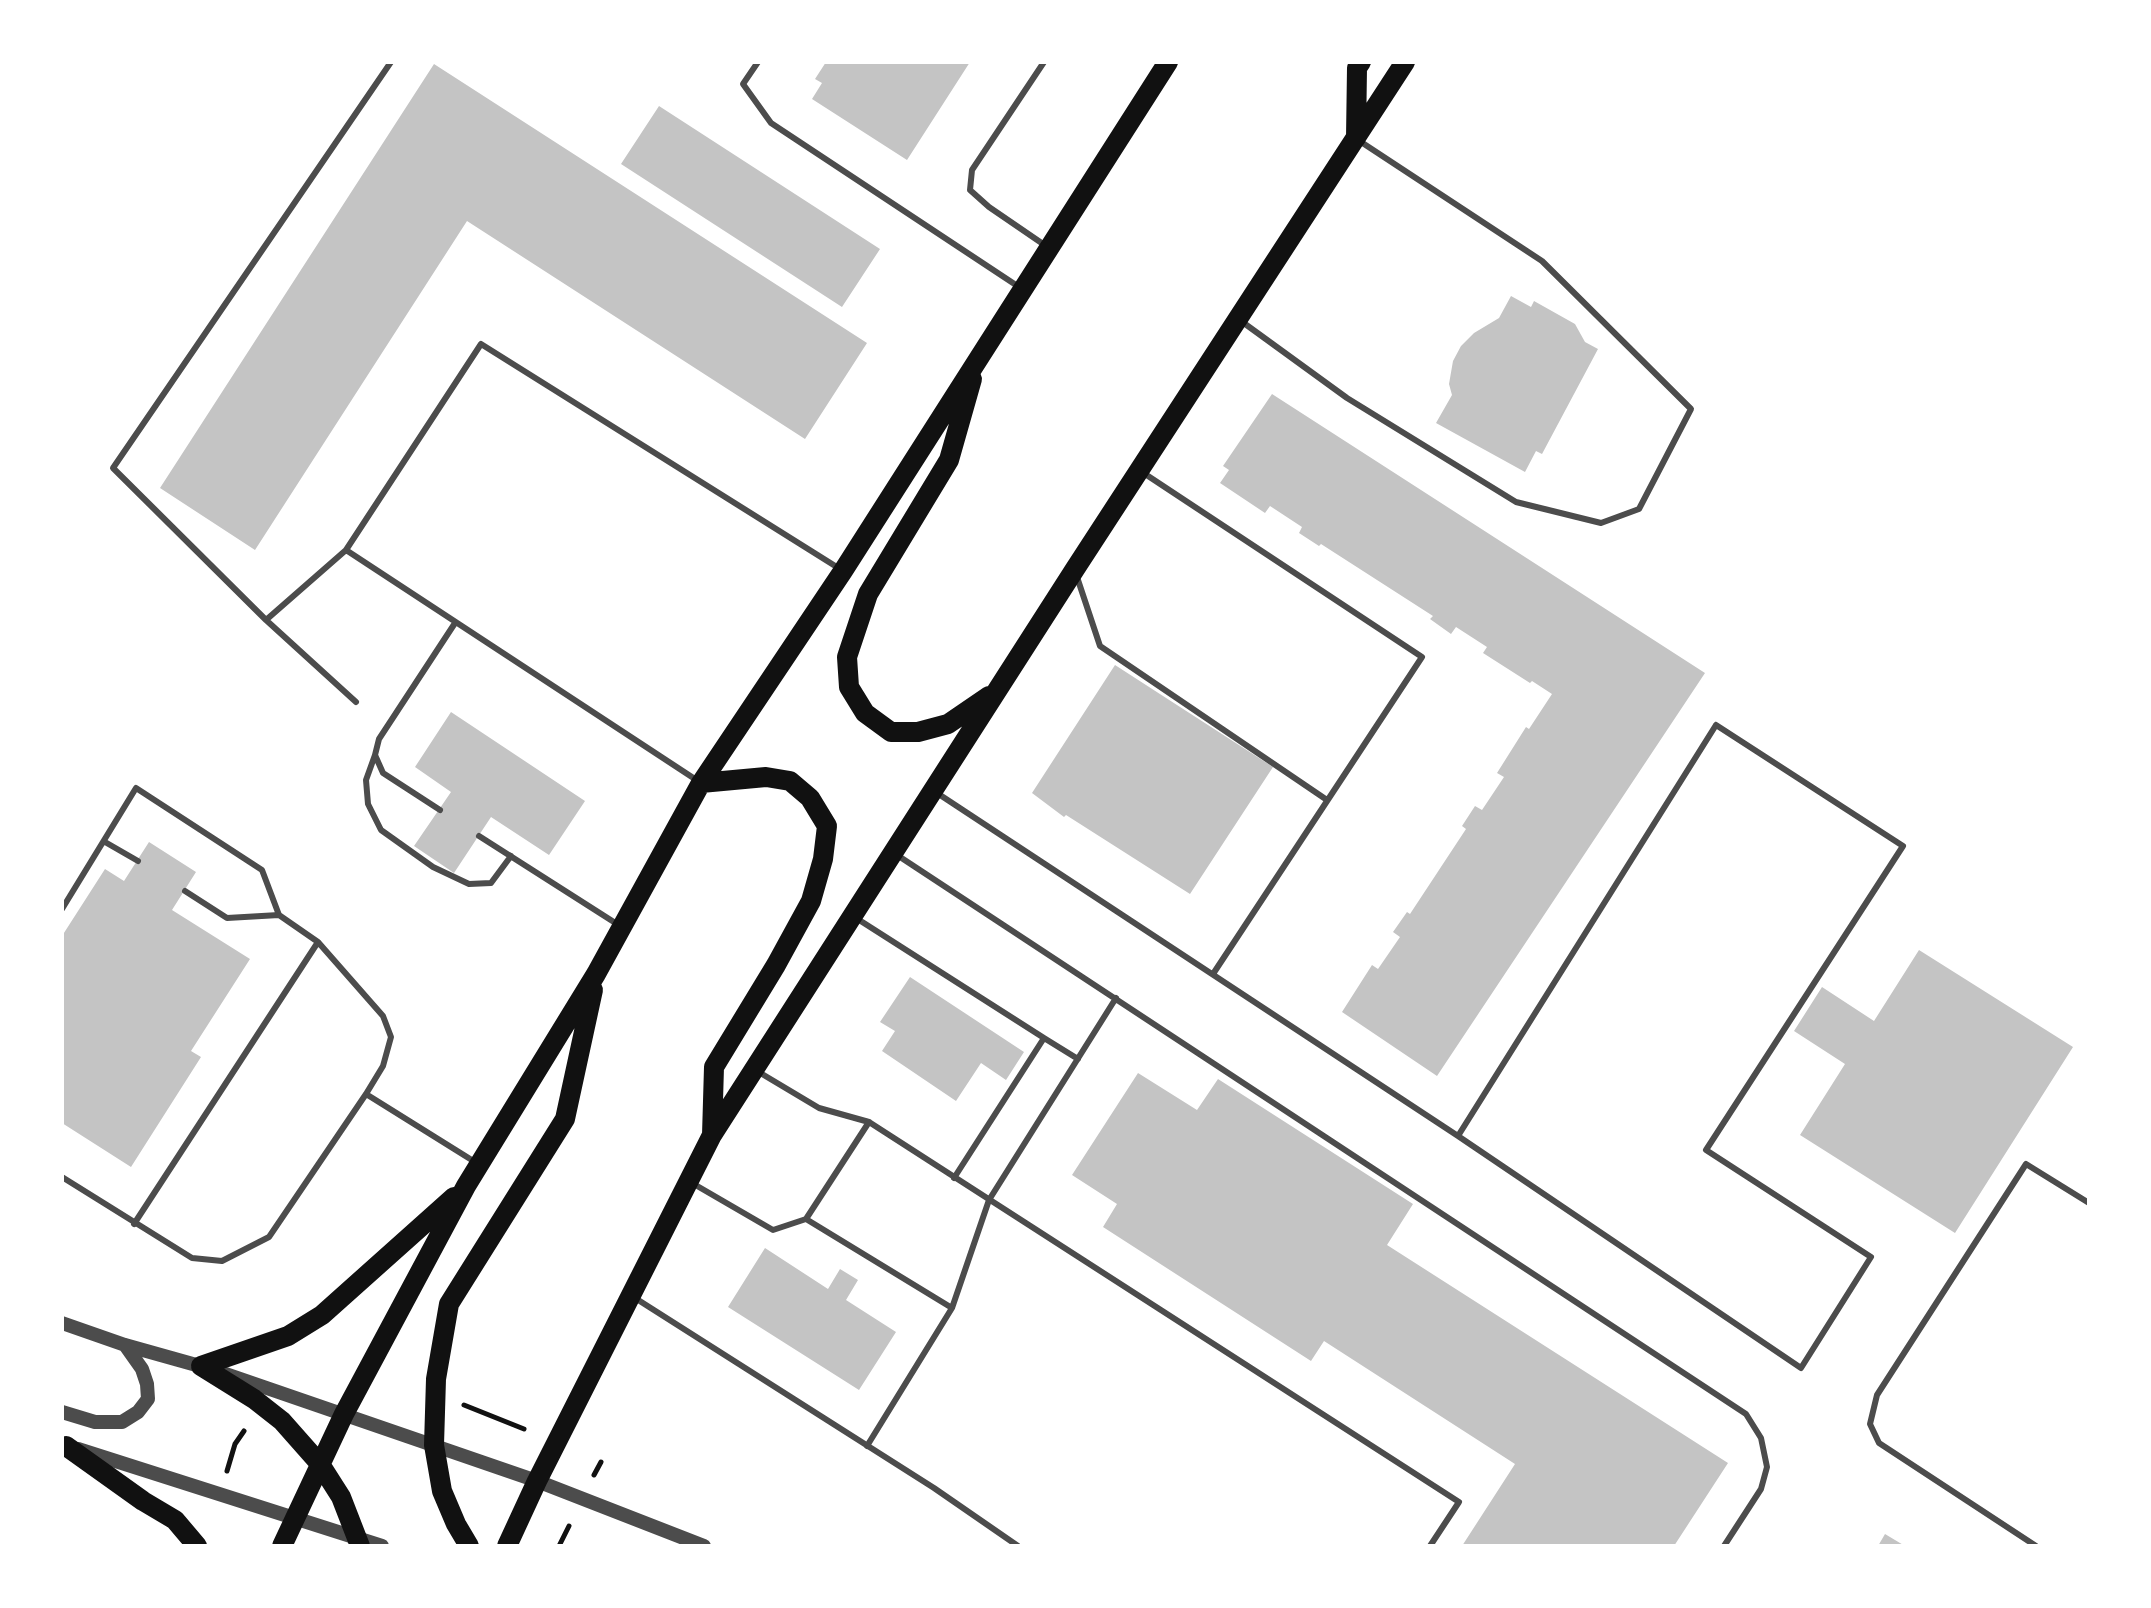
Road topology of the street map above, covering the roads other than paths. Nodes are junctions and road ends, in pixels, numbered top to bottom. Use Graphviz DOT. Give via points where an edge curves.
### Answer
graph roads {
  1 [pos="391,62"];
  2 [pos="758,62"];
  3 [pos="1044,62"];
  4 [pos="1168,62"];
  5 [pos="1361,62"];
  6 [pos="1405,62"];
  7 [pos="1356,138"];
  8 [pos="1049,248"];
  9 [pos="1022,289"];
  10 [pos="1238,319"];
  11 [pos="977,360"];
  12 [pos="1139,470"];
  13 [pos="346,550"];
  14 [pos="1075,569"];
  15 [pos="843,571"];
  16 [pos="266,620"];
  17 [pos="455,623"];
  18 [pos="996,691"];
  19 [pos="356,702"];
  20 [pos="375,755"];
  21 [pos="701,783"];
  22 [pos="932,790"];
  23 [pos="1327,800"];
  24 [pos="440,810"];
  25 [pos="479,836"];
  26 [pos="105,842"];
  27 [pos="893,853"];
  28 [pos="511,856"];
  29 [pos="138,861"];
  30 [pos="185,891"];
  31 [pos="62,909"];
  32 [pos="279,915"];
  33 [pos="853,916"];
  34 [pos="622,927"];
  35 [pos="318,942"];
  36 [pos="596,974"];
  37 [pos="1213,974"];
  38 [pos="1116,998"];
  39 [pos="1044,1038"];
  40 [pos="1078,1059"];
  41 [pos="755,1070"];
  42 [pos="366,1094"];
  43 [pos="869,1122"];
  44 [pos="712,1135"];
  45 [pos="1458,1136"];
  46 [pos="479,1165"];
  47 [pos="62,1177"];
  48 [pos="954,1178"];
  49 [pos="689,1181"];
  50 [pos="466,1186"];
  51 [pos="989,1200"];
  52 [pos="2089,1203"];
  53 [pos="806,1219"];
  54 [pos="134,1224"];
  55 [pos="630,1295"];
  56 [pos="952,1308"];
  57 [pos="62,1323"];
  58 [pos="125,1345"];
  59 [pos="201,1366"];
  60 [pos="62,1412"];
  61 [pos="344,1414"];
  62 [pos="64,1445"];
  63 [pos="434,1445"];
  64 [pos="867,1446"];
  65 [pos="320,1464"];
  66 [pos="537,1481"];
  67 [pos="295,1518"];
  68 [pos="359,1542"];
  69 [pos="197,1546"];
  70 [pos="282,1546"];
  71 [pos="382,1546"];
  72 [pos="469,1546"];
  73 [pos="507,1546"];
  74 [pos="704,1546"];
  75 [pos="1018,1546"];
  76 [pos="1430,1546"];
  77 [pos="1724,1546"];
  78 [pos="2036,1546"];
  1 -- 16 [label="lane" via="113,468"];
  2 -- 9 [label="lane" via="743,84 771,123"];
  3 -- 8 [label="lane" via="972,170 970,190"];
  4 -- 8 [label="main road"];
  5 -- 7 [label="main road"];
  6 -- 7 [label="main road"];
  7 -- 10 [label="main road"];
  7 -- 10 [label="lane" via="1542,261 1691,409 1639,509 1601,523 1516,502 1347,398"];
  8 -- 9 [label="main road"];
  9 -- 11 [label="main road"];
  10 -- 12 [label="main road"];
  11 -- 15 [label="main road"];
  11 -- 18 [label="main road" via="949,460 868,594 847,657 849,687 865,713 891,732 948,724"];
  12 -- 14 [label="main road"];
  12 -- 23 [label="lane" via="1422,657"];
  13 -- 15 [label="lane" via="481,344"];
  13 -- 16 [label="lane"];
  13 -- 17 [label="lane"];
  14 -- 18 [label="main road"];
  14 -- 23 [label="lane" via="1100,646"];
  15 -- 21 [label="main road"];
  16 -- 19 [label="lane"];
  17 -- 20 [label="lane" via="379,739"];
  17 -- 21 [label="lane"];
  18 -- 22 [label="main road"];
  20 -- 24 [label="lane" via="383,773"];
  20 -- 28 [label="lane" via="366,780 368,804 381,830 433,867 469,884 491,883"];
  21 -- 34 [label="main road"];
  21 -- 44 [label="main road" via="766,777 790,781 810,798 827,826 811,901 714,1067"];
  22 -- 27 [label="main road"];
  22 -- 37 [label="lane"];
  23 -- 37 [label="lane"];
  25 -- 28 [label="lane"];
  26 -- 29 [label="lane"];
  26 -- 31 [label="lane"];
  26 -- 32 [label="lane" via="136,788 262,870"];
  27 -- 33 [label="main road"];
  27 -- 38 [label="lane"];
  28 -- 34 [label="lane"];
  30 -- 32 [label="lane" via="227,918"];
  32 -- 35 [label="lane"];
  33 -- 39 [label="lane"];
  33 -- 41 [label="main road"];
  34 -- 36 [label="main road"];
  35 -- 42 [label="lane" via="383,1016 391,1037 383,1066"];
  35 -- 54 [label="lane"];
  36 -- 46 [label="main road"];
  36 -- 63 [label="main road" via="565,1119 449,1304 436,1379"];
  37 -- 45 [label="lane"];
  38 -- 40 [label="lane"];
  38 -- 77 [label="lane" via="1746,1414 1761,1438 1767,1467 1761,1489"];
  39 -- 40 [label="lane"];
  39 -- 48 [label="lane"];
  40 -- 51 [label="lane"];
  41 -- 43 [label="lane" via="819,1108"];
  41 -- 44 [label="main road"];
  42 -- 46 [label="lane"];
  42 -- 54 [label="lane" via="269,1237 222,1261 192,1258"];
  43 -- 48 [label="lane"];
  43 -- 53 [label="lane"];
  44 -- 49 [label="main road"];
  45 -- 45 [label="lane" via="1716,725 1903,846 1706,1150 1871,1257 1801,1368"];
  46 -- 50 [label="main road"];
  47 -- 54 [label="lane"];
  48 -- 51 [label="lane"];
  49 -- 53 [label="lane" via="773,1230"];
  49 -- 55 [label="main road"];
  50 -- 59 [label="main road" via="322,1315 288,1336"];
  50 -- 61 [label="main road"];
  51 -- 56 [label="lane"];
  51 -- 76 [label="lane" via="1459,1502"];
  52 -- 78 [label="lane" via="2026,1164 1877,1395 1870,1424 1879,1443"];
  53 -- 56 [label="lane"];
  55 -- 64 [label="lane"];
  55 -- 66 [label="main road"];
  56 -- 64 [label="lane"];
  57 -- 58 [label="street"];
  58 -- 59 [label="street"];
  58 -- 60 [label="street" via="147,1384 148,1399 138,1412 122,1422 95,1422"];
  59 -- 61 [label="street"];
  59 -- 65 [label="main road" via="282,1421"];
  61 -- 63 [label="street"];
  61 -- 65 [label="main road"];
  62 -- 67 [label="street"];
  62 -- 69 [label="main road" via="175,1520"];
  63 -- 66 [label="street"];
  63 -- 72 [label="main road" via="442,1491"];
  64 -- 75 [label="lane"];
  65 -- 67 [label="main road"];
  65 -- 68 [label="main road" via="341,1497"];
  66 -- 73 [label="main road"];
  66 -- 74 [label="street"];
  67 -- 68 [label="street"];
  67 -- 70 [label="main road"];
  68 -- 71 [label="street"];
}
